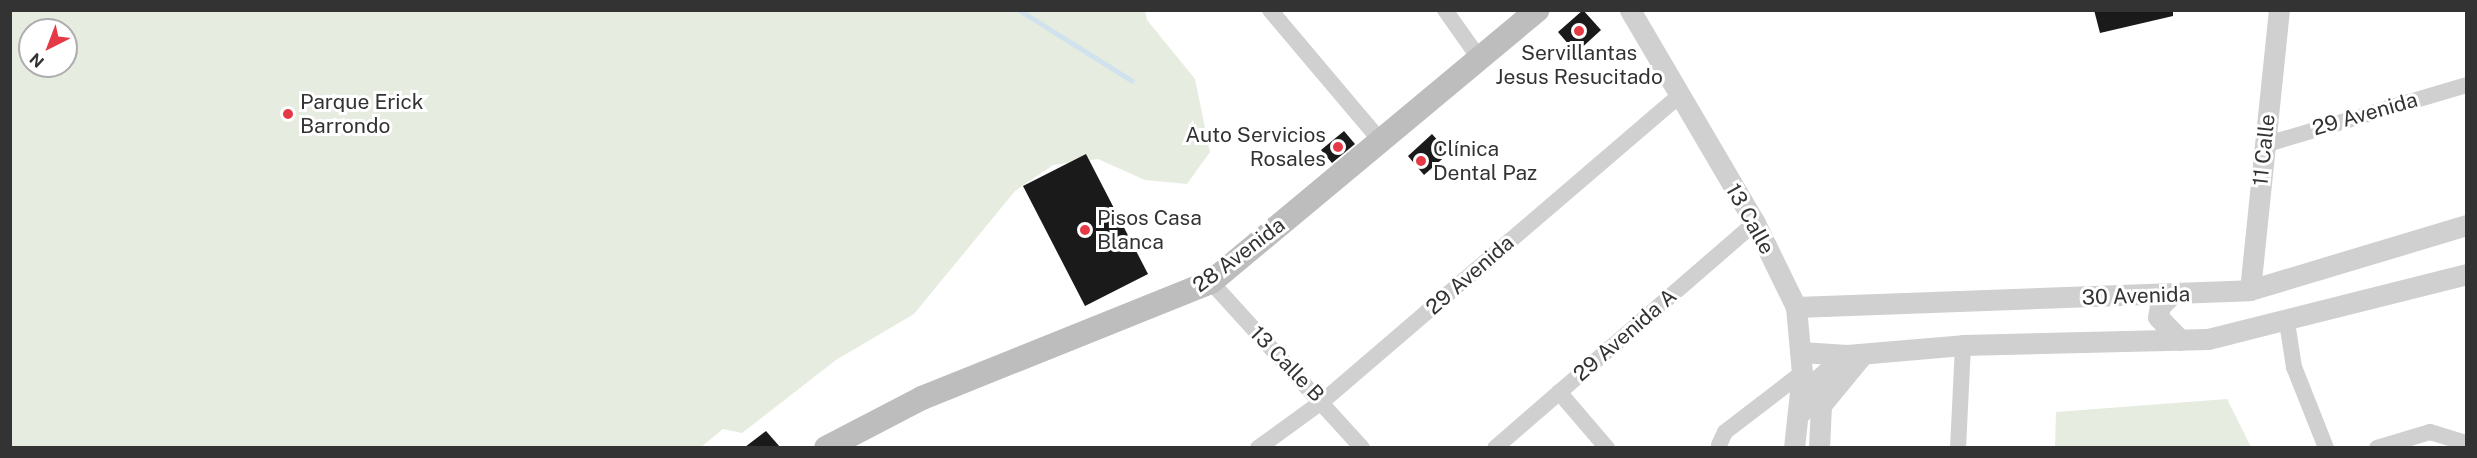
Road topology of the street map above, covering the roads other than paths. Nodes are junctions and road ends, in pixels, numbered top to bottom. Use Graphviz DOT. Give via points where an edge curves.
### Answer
graph roads {
  1 [pos="1270,10"];
  2 [pos="1445,10"];
  3 [pos="1538,10"];
  4 [pos="1630,10"];
  5 [pos="2279,10"];
  6 [pos="1479,58"];
  7 [pos="2466,84"];
  8 [pos="1678,97"];
  9 [pos="1380,140"];
  10 [pos="2264,145"];
  11 [pos="1755,223"];
  12 [pos="2466,225"];
  13 [pos="2466,274"];
  14 [pos="1211,282"];
  15 [pos="2250,290"];
  16 [pos="2171,295"];
  17 [pos="1796,308"];
  18 [pos="2287,322"];
  19 [pos="2180,340"];
  20 [pos="1963,345"];
  21 [pos="1801,352"];
  22 [pos="1855,354"];
  23 [pos="1802,373"];
  24 [pos="1559,392"];
  25 [pos="1323,401"];
  26 [pos="1797,420"];
  27 [pos="2463,441"];
  28 [pos="1719,445"];
  29 [pos="826,447"];
  30 [pos="1258,447"];
  31 [pos="1362,447"];
  32 [pos="1496,447"];
  33 [pos="1607,447"];
  34 [pos="1794,447"];
  35 [pos="1819,447"];
  36 [pos="1958,447"];
  37 [pos="2326,447"];
  38 [pos="2377,447"];
  1 -- 9 [label="street"];
  2 -- 6 [label="street"];
  3 -- 6 [label="main road, 28 Avenida"];
  4 -- 8 [label="street, 13 Calle"];
  5 -- 10 [label="street, 11 Calle"];
  6 -- 9 [label="main road, 28 Avenida"];
  7 -- 10 [label="street, 29 Avenida"];
  8 -- 11 [label="street, 13 Calle"];
  8 -- 25 [label="street, 29 Avenida"];
  9 -- 14 [label="main road, 28 Avenida"];
  10 -- 15 [label="street, 11 Calle"];
  11 -- 17 [label="street, 13 Calle"];
  11 -- 24 [label="street, 29 Avenida A"];
  12 -- 15 [label="street, 30 Avenida"];
  13 -- 18 [label="street"];
  14 -- 25 [label="street, 13 Calle B"];
  14 -- 29 [label="main road, 28 Avenida" via="922,398"];
  15 -- 16 [label="street, 30 Avenida"];
  16 -- 17 [label="street, 30 Avenida"];
  16 -- 19 [label="street" via="2160,306 2158,317"];
  17 -- 21 [label="street, 13 Calle"];
  18 -- 19 [label="street" via="2208,339"];
  18 -- 37 [label="street" via="2294,367"];
  19 -- 20 [label="street"];
  20 -- 22 [label="street"];
  20 -- 36 [label="street"];
  21 -- 22 [label="street"];
  21 -- 23 [label="street, 13 Calle"];
  22 -- 26 [label="street" via="1819,380"];
  22 -- 35 [label="street" via="1821,405"];
  23 -- 26 [label="street, 13 Calle"];
  23 -- 28 [label="street" via="1725,432"];
  24 -- 32 [label="street, 29 Avenida A"];
  24 -- 33 [label="street"];
  25 -- 30 [label="street, 29 Avenida"];
  25 -- 31 [label="street, 13 Calle B"];
  26 -- 34 [label="street, 13 Calle"];
  27 -- 38 [label="street" via="2430,432"];
}
